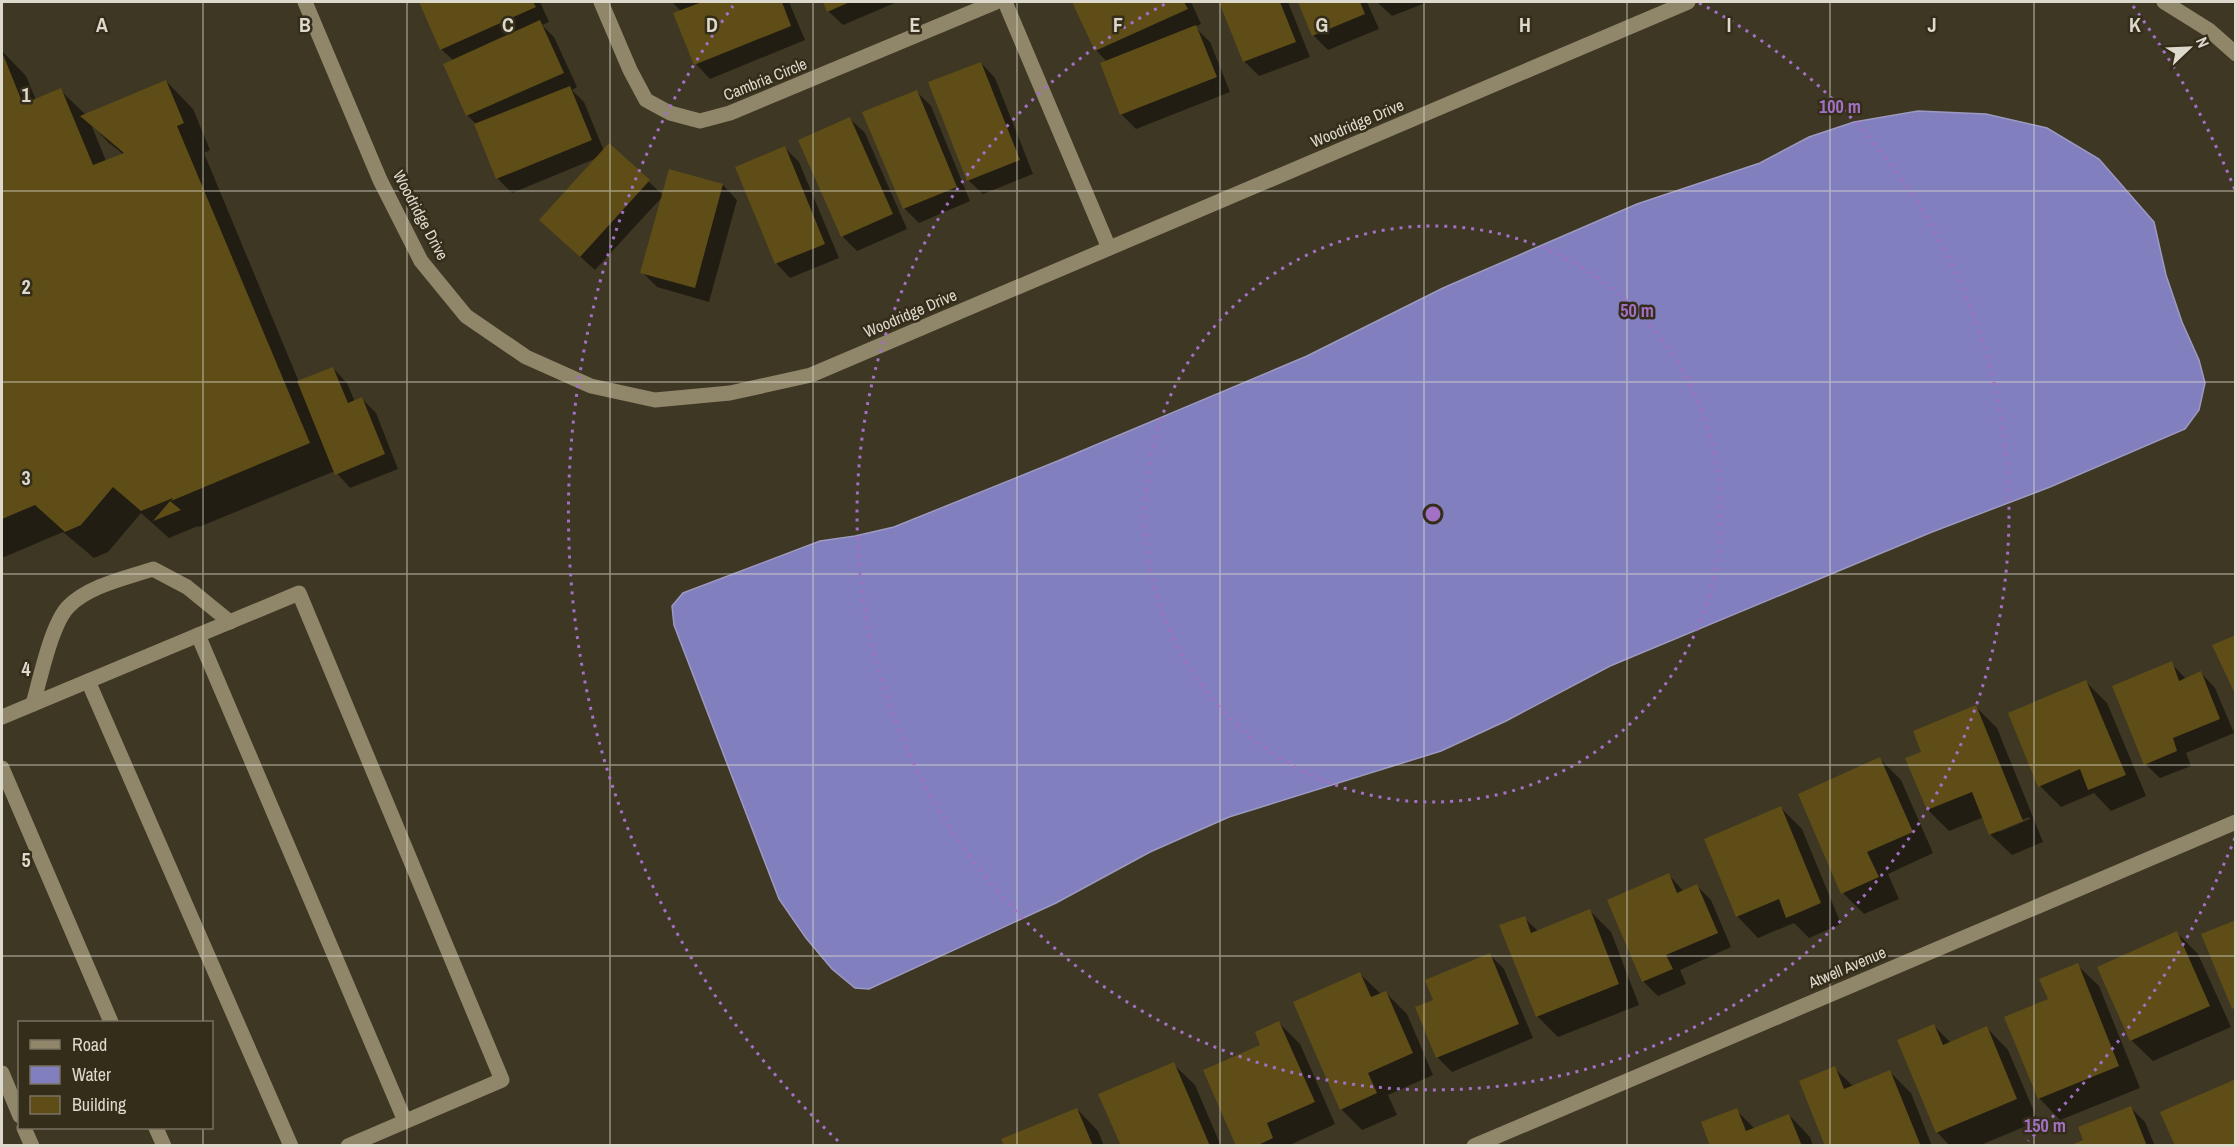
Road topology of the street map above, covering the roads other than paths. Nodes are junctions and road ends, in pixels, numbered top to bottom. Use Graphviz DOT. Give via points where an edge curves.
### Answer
graph roads {
  1 [pos="305,2"];
  2 [pos="601,2"];
  3 [pos="996,2"];
  4 [pos="1005,2"];
  5 [pos="1688,2"];
  6 [pos="2164,2"];
  7 [pos="2234,50"];
  8 [pos="1109,248"];
  9 [pos="230,622"];
  10 [pos="198,635"];
  11 [pos="88,681"];
  12 [pos="33,704"];
  13 [pos="2,717"];
  14 [pos="2,768"];
  15 [pos="2235,822"];
  16 [pos="110,1021"];
  17 [pos="2,1073"];
  18 [pos="18,1111"];
  19 [pos="405,1121"];
  20 [pos="24,1129"];
  21 [pos="156,1129"];
  22 [pos="32,1146"];
  23 [pos="164,1146"];
  24 [pos="291,1146"];
  25 [pos="348,1146"];
  26 [pos="1474,1146"];
  1 -- 8 [label="street, Woodridge Drive" via="380,180 421,261 466,316 526,357 591,386 656,400 730,393 811,375"];
  2 -- 3 [label="street, Cambria Circle" via="646,100 670,113 700,121 729,113"];
  4 -- 8 [label="street"];
  5 -- 8 [label="street, Woodridge Drive"];
  6 -- 7 [label="street"];
  9 -- 10 [label="street"];
  9 -- 12 [label="street" via="187,587 153,569 97,588 67,608 51,638"];
  9 -- 19 [label="street" via="298,592 502,1080"];
  10 -- 11 [label="street"];
  10 -- 19 [label="street"];
  11 -- 12 [label="street"];
  11 -- 24 [label="street"];
  12 -- 13 [label="street"];
  14 -- 16 [label="street"];
  15 -- 26 [label="street, Atwell Avenue"];
  17 -- 18 [label="street"];
  19 -- 25 [label="street"];
  20 -- 22 [label="street"];
  21 -- 23 [label="street"];
}
